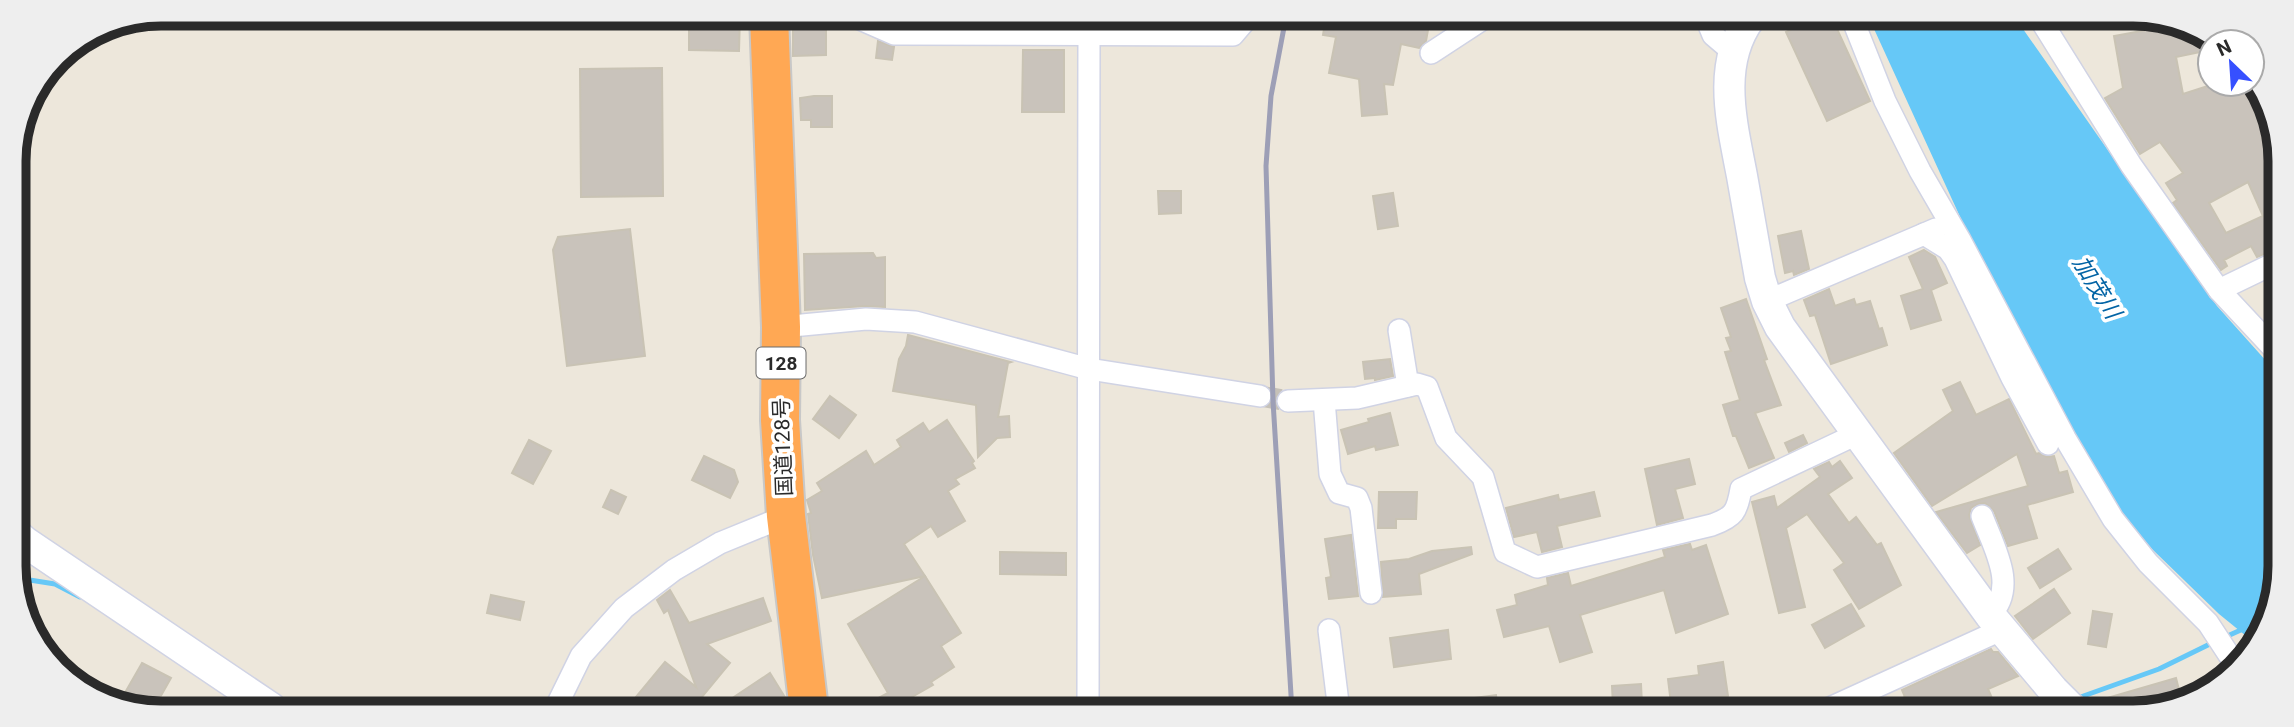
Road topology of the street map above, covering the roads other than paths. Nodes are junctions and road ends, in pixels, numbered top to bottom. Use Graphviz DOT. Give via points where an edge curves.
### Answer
graph roads {
  1 [pos="769,26"];
  2 [pos="876,26"];
  3 [pos="1240,26"];
  4 [pos="1472,26"];
  5 [pos="1709,26"];
  6 [pos="1745,26"];
  7 [pos="1855,26"];
  8 [pos="2044,26"];
  9 [pos="1089,33"];
  10 [pos="1733,52"];
  11 [pos="1431,53"];
  12 [pos="1950,223"];
  13 [pos="1924,234"];
  14 [pos="2268,266"];
  15 [pos="2219,290"];
  16 [pos="1767,301"];
  17 [pos="781,327"];
  18 [pos="1398,330"];
  19 [pos="2268,342"];
  20 [pos="1089,369"];
  21 [pos="1408,386"];
  22 [pos="1260,396"];
  23 [pos="1324,400"];
  24 [pos="1288,401"];
  25 [pos="1857,434"];
  26 [pos="2048,444"];
  27 [pos="786,516"];
  28 [pos="1982,516"];
  29 [pos="26,547"];
  30 [pos="1371,593"];
  31 [pos="1997,622"];
  32 [pos="1329,630"];
  33 [pos="2229,655"];
  34 [pos="1338,700"];
  35 [pos="1844,700"];
  36 [pos="2063,700"];
  37 [pos="260,701"];
  38 [pos="559,701"];
  39 [pos="808,701"];
  40 [pos="1088,701"];
  1 -- 17 [label="highway, 国道128号 / 128"];
  2 -- 9 [label="street" via="894,34"];
  3 -- 9 [label="street" via="1233,35"];
  4 -- 11 [label="street"];
  5 -- 10 [label="street"];
  6 -- 10 [label="street"];
  7 -- 12 [label="street" via="1885,101"];
  8 -- 15 [label="street" via="2131,165"];
  9 -- 20 [label="street"];
  10 -- 16 [label="street" via="1729,107"];
  12 -- 13 [label="street"];
  12 -- 33 [label="street" via="2064,439 2113,519 2148,563 2208,623"];
  13 -- 16 [label="street"];
  13 -- 26 [label="street" via="1955,259"];
  14 -- 15 [label="street"];
  15 -- 19 [label="street"];
  16 -- 25 [label="street" via="1780,327"];
  17 -- 20 [label="street" via="866,319 915,322"];
  17 -- 27 [label="highway, 国道128号 / 128"];
  18 -- 21 [label="street"];
  20 -- 22 [label="street"];
  20 -- 40 [label="street"];
  21 -- 23 [label="street"];
  21 -- 25 [label="street" via="1427,387 1446,438 1483,477 1505,552 1537,567 1729,519 1738,507 1741,489"];
  23 -- 24 [label="street"];
  23 -- 30 [label="street" via="1330,474 1339,493 1357,498 1361,508"];
  25 -- 31 [label="street"];
  27 -- 38 [label="street" via="720,543 624,608 581,656"];
  27 -- 39 [label="highway, 国道128号 / 128"];
  28 -- 31 [label="street" via="2004,575"];
  29 -- 37 [label="street"];
  31 -- 35 [label="street"];
  31 -- 36 [label="street"];
  32 -- 34 [label="street"];
}
